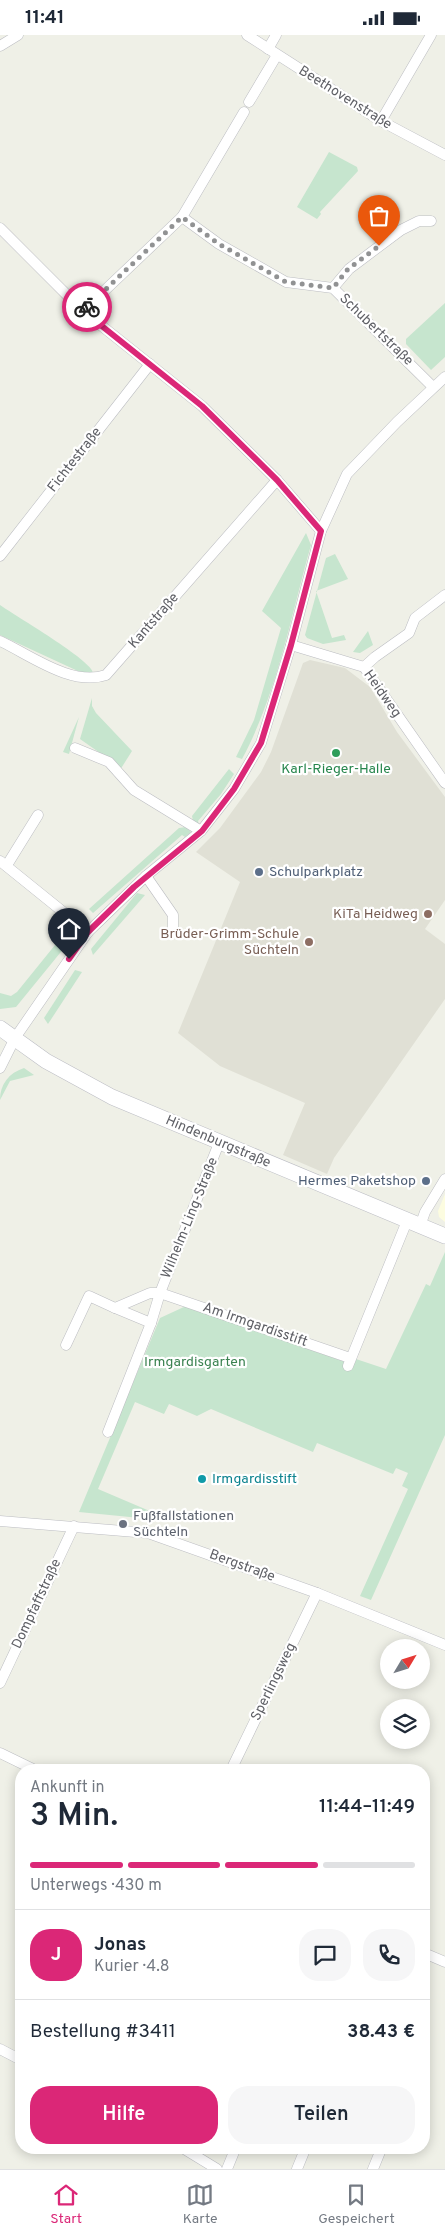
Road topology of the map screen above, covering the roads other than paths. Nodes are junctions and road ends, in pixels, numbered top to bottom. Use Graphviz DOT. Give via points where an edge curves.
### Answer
graph roads {
  1 [pos="18,35"];
  2 [pos="247,35"];
  3 [pos="276,35"];
  4 [pos="431,35"];
  5 [pos="0,46"];
  6 [pos="268,49"];
  7 [pos="277,55"];
  8 [pos="250,102"];
  9 [pos="244,112"];
  10 [pos="381,121"];
  11 [pos="445,155"];
  12 [pos="182,217"];
  13 [pos="432,221"];
  14 [pos="0,229"];
  15 [pos="333,288"];
  16 [pos="83,311"];
  17 [pos="150,364"];
  18 [pos="445,377"];
  19 [pos="433,387"];
  20 [pos="277,480"];
  21 [pos="321,531"];
  22 [pos="0,556"];
  23 [pos="445,595"];
  24 [pos="0,641"];
  25 [pos="291,645"];
  26 [pos="364,667"];
  27 [pos="75,748"];
  28 [pos="445,783"];
  29 [pos="38,815"];
  30 [pos="202,831"];
  31 [pos="3,863"];
  32 [pos="146,876"];
  33 [pos="173,928"];
  34 [pos="88,932"];
  35 [pos="0,1029"];
  36 [pos="15,1038"];
  37 [pos="0,1068"];
  38 [pos="219,1143"];
  39 [pos="445,1179"];
  40 [pos="414,1224"];
  41 [pos="445,1236"];
  42 [pos="160,1293"];
  43 [pos="115,1308"];
  44 [pos="151,1323"];
  45 [pos="66,1345"];
  46 [pos="108,1432"];
  47 [pos="0,1521"];
  48 [pos="74,1526"];
  49 [pos="317,1593"];
  50 [pos="445,1645"];
  51 [pos="0,1683"];
  52 [pos="0,1753"];
  53 [pos="23,1764"];
  54 [pos="234,1764"];
  55 [pos="430,1956"];
  56 [pos="445,1962"];
  57 [pos="0,2049"];
  58 [pos="15,2057"];
  59 [pos="192,2154"];
  60 [pos="233,2154"];
  61 [pos="303,2154"];
  62 [pos="379,2154"];
  63 [pos="217,2169"];
  64 [pos="226,2169"];
  65 [pos="296,2169"];
  66 [pos="373,2169"];
  1 -- 5 [label="street"];
  2 -- 6 [label="street, Beethovenstraße"];
  3 -- 6 [label="street"];
  4 -- 10 [label="street"];
  6 -- 7 [label="street, Beethovenstraße"];
  7 -- 8 [label="street"];
  7 -- 10 [label="street, Beethovenstraße"];
  9 -- 12 [label="street"];
  10 -- 11 [label="street, Beethovenstraße"];
  12 -- 15 [label="street, Schubertstraße" via="219,244 286,282"];
  12 -- 16 [label="street"];
  13 -- 15 [label="street" via="419,221 401,230 348,269"];
  14 -- 16 [label="street"];
  15 -- 19 [label="street, Schubertstraße"];
  16 -- 17 [label="street"];
  17 -- 20 [label="street" via="202,406"];
  17 -- 22 [label="street, Fichtestraße"];
  18 -- 19 [label="street"];
  19 -- 21 [label="street" via="347,475"];
  20 -- 21 [label="street"];
  20 -- 24 [label="street, Kantstraße" via="106,675 93,679 70,675"];
  21 -- 25 [label="street"];
  23 -- 26 [label="street" via="415,618 409,633"];
  25 -- 26 [label="street, Heidweg"];
  25 -- 30 [label="street" via="261,743 234,789"];
  26 -- 28 [label="street, Heidweg"];
  27 -- 30 [label="street" via="109,762 134,790"];
  29 -- 31 [label="street"];
  30 -- 32 [label="street"];
  31 -- 34 [label="street"];
  32 -- 33 [label="street" via="173,915"];
  32 -- 34 [label="street"];
  34 -- 36 [label="street"];
  35 -- 36 [label="main road, Hindenburgstraße"];
  36 -- 37 [label="street"];
  36 -- 38 [label="main road, Hindenburgstraße" via="46,1061 112,1097"];
  38 -- 40 [label="main road, Hindenburgstraße"];
  38 -- 42 [label="street, Wilhelm-Ling-Straße"];
  39 -- 40 [label="street, Am Irmgardisstift"];
  40 -- 41 [label="main road, Hindenburgstraße"];
  40 -- 42 [label="street, Am Irmgardisstift" via="349,1362"];
  42 -- 43 [label="street, Wilhelm-Ling-Straße" via="150,1293"];
  42 -- 44 [label="street, Wilhelm-Ling-Straße"];
  43 -- 44 [label="street"];
  43 -- 45 [label="street" via="89,1296"];
  44 -- 46 [label="street, Wilhelm-Ling-Straße"];
  47 -- 48 [label="street, Bergstraße"];
  48 -- 49 [label="street, Bergstraße" via="148,1533"];
  48 -- 51 [label="street, Dompfaffstraße"];
  49 -- 50 [label="street, Bergstraße"];
  49 -- 54 [label="street, Sperlingsweg"];
  52 -- 53 [label="street"];
  55 -- 56 [label="street"];
  57 -- 58 [label="street"];
  59 -- 63 [label="street"];
  60 -- 64 [label="street"];
  61 -- 65 [label="street"];
  62 -- 66 [label="street"];
}
